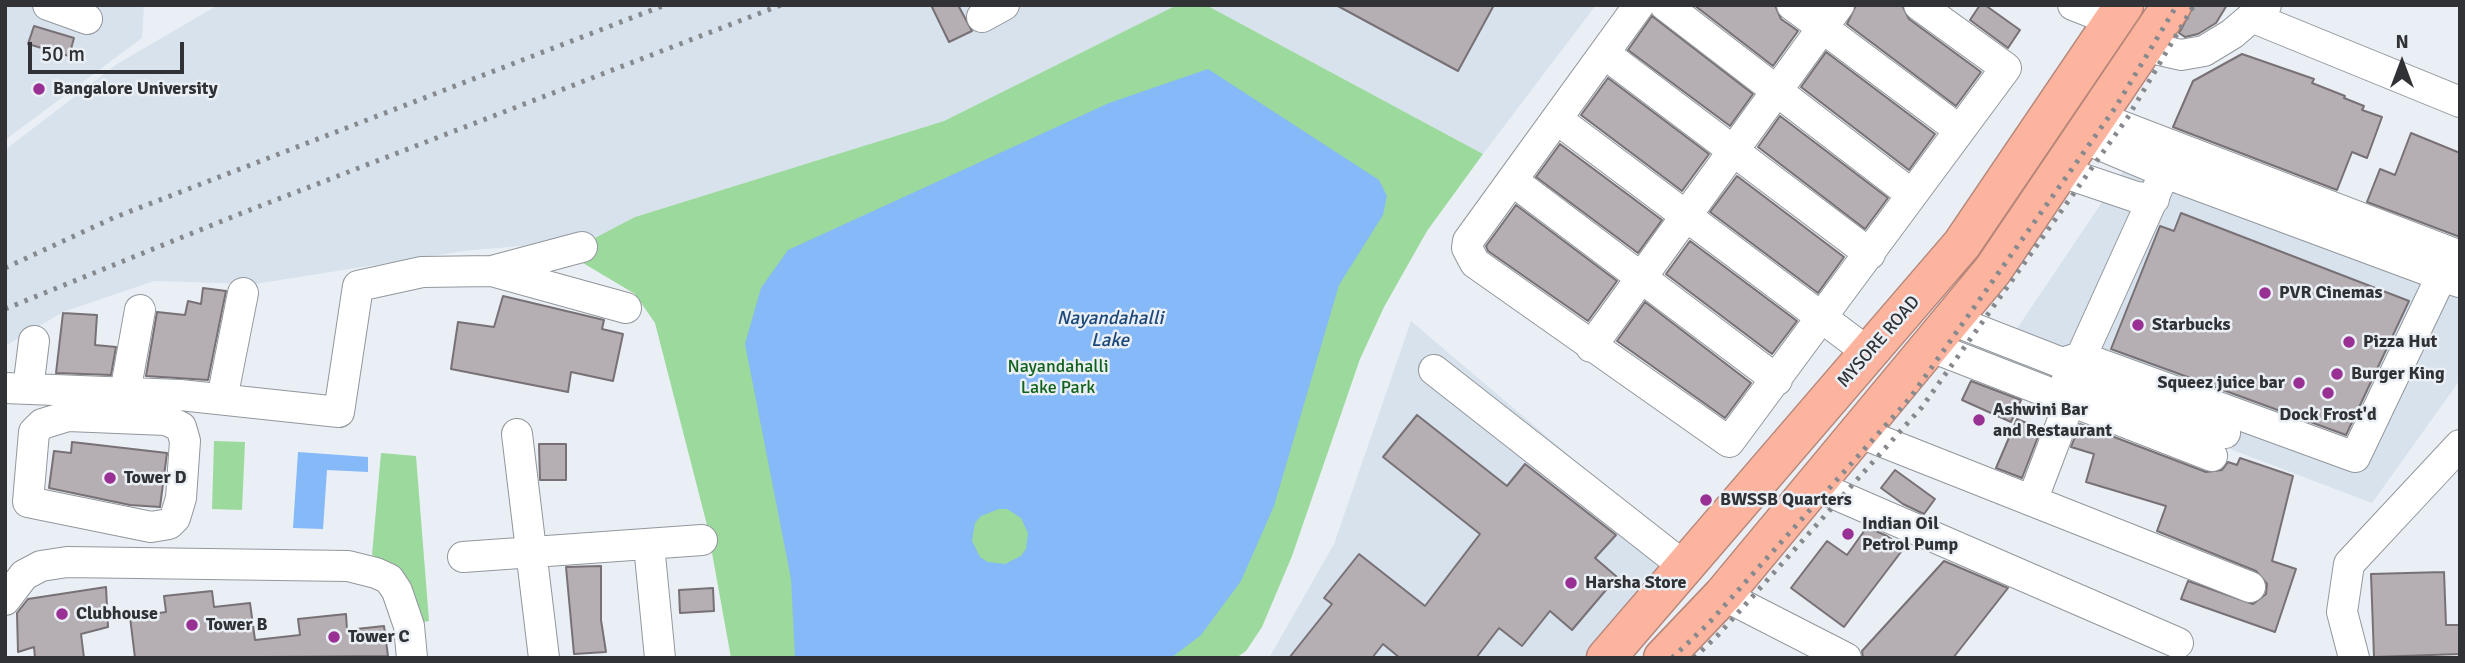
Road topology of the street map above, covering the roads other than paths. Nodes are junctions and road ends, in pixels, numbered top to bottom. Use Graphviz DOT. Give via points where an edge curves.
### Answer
graph roads {
  1 [pos="48,5"];
  2 [pos="1639,5"];
  3 [pos="1665,5"];
  4 [pos="1792,5"];
  5 [pos="1919,5"];
  6 [pos="2172,5"];
  7 [pos="2094,9"];
  8 [pos="2260,11"];
  9 [pos="1831,16"];
  10 [pos="87,19"];
  11 [pos="2142,46"];
  12 [pos="1605,54"];
  13 [pos="1777,91"];
  14 [pos="2460,102"];
  15 [pos="1558,120"];
  16 [pos="1958,129"];
  17 [pos="2076,145"];
  18 [pos="1734,150"];
  19 [pos="1513,181"];
  20 [pos="2159,186"];
  21 [pos="1911,194"];
  22 [pos="1686,215"];
  23 [pos="582,247"];
  24 [pos="1870,254"];
  25 [pos="492,271"];
  26 [pos="2454,271"];
  27 [pos="1641,277"];
  28 [pos="243,293"];
  29 [pos="625,308"];
  30 [pos="139,310"];
  31 [pos="1822,320"];
  32 [pos="1941,333"];
  33 [pos="34,341"];
  34 [pos="1591,347"];
  35 [pos="1869,353"];
  36 [pos="2071,360"];
  37 [pos="1434,370"];
  38 [pos="1777,380"];
  39 [pos="16,388"];
  40 [pos="125,393"];
  41 [pos="222,399"];
  42 [pos="2070,401"];
  43 [pos="1858,432"];
  44 [pos="517,434"];
  45 [pos="2460,445"];
  46 [pos="1814,485"];
  47 [pos="17,500"];
  48 [pos="2032,501"];
  49 [pos="702,540"];
  50 [pos="649,545"];
  51 [pos="531,550"];
  52 [pos="463,557"];
  53 [pos="1685,567"];
  54 [pos="2250,587"];
  55 [pos="1723,595"];
  56 [pos="5,600"];
  57 [pos="2178,643"];
  58 [pos="412,658"];
  59 [pos="544,658"];
  60 [pos="660,658"];
  61 [pos="1606,658"];
  62 [pos="1664,658"];
  63 [pos="1846,658"];
  64 [pos="2354,658"];
  1 -- 10 [label="street"];
  2 -- 12 [label="street"];
  3 -- 13 [label="street"];
  4 -- 9 [label="street"];
  5 -- 16 [label="street" via="2006,68"];
  6 -- 11 [label="highway"];
  7 -- 35 [label="highway, MYSORE ROAD" via="1962,244"];
  8 -- 11 [label="street" via="2215,46 2194,54 2169,54"];
  8 -- 14 [label="street"];
  9 -- 13 [label="street"];
  9 -- 16 [label="street"];
  11 -- 17 [label="highway"];
  12 -- 15 [label="street"];
  12 -- 18 [label="street"];
  13 -- 18 [label="street"];
  13 -- 21 [label="street"];
  15 -- 19 [label="street"];
  15 -- 22 [label="street"];
  16 -- 21 [label="street"];
  17 -- 20 [label="street"];
  17 -- 20 [label="street" via="2136,197"];
  17 -- 26 [label="street"];
  17 -- 32 [label="highway" via="1993,270"];
  18 -- 22 [label="street"];
  18 -- 24 [label="street"];
  19 -- 27 [label="street"];
  19 -- 34 [label="street" via="1468,241 1470,256"];
  20 -- 26 [label="street"];
  20 -- 36 [label="street"];
  21 -- 24 [label="street"];
  22 -- 27 [label="street"];
  22 -- 31 [label="street"];
  23 -- 25 [label="street"];
  24 -- 31 [label="street"];
  25 -- 29 [label="street"];
  25 -- 41 [label="street" via="422,272 358,286 339,412"];
  26 -- 36 [label="street" via="2355,457"];
  27 -- 34 [label="street"];
  27 -- 38 [label="street"];
  28 -- 41 [label="street"];
  30 -- 40 [label="street"];
  31 -- 35 [label="street"];
  31 -- 38 [label="street"];
  32 -- 36 [label="street"];
  32 -- 42 [label="street"];
  32 -- 43 [label="highway"];
  33 -- 39 [label="street"];
  34 -- 38 [label="street" via="1729,442"];
  35 -- 53 [label="highway, MYSORE ROAD"];
  36 -- 42 [label="street" via="2065,378 2219,445"];
  37 -- 53 [label="street"];
  39 -- 40 [label="street"];
  40 -- 41 [label="street"];
  42 -- 48 [label="street"];
  43 -- 46 [label="highway"];
  43 -- 48 [label="street"];
  44 -- 51 [label="street"];
  45 -- 64 [label="street" via="2349,564 2342,612"];
  46 -- 55 [label="highway"];
  46 -- 57 [label="street"];
  47 -- 47 [label="street" via="151,527 169,524 181,498 185,441 181,427 166,420 68,416 42,424 34,432"];
  48 -- 54 [label="street"];
  49 -- 50 [label="street"];
  50 -- 51 [label="street"];
  50 -- 60 [label="street"];
  51 -- 52 [label="street"];
  51 -- 59 [label="street"];
  53 -- 61 [label="highway, MYSORE ROAD"];
  55 -- 62 [label="highway"];
  55 -- 63 [label="street"];
  56 -- 58 [label="street" via="24,575 41,566 67,562 348,566 389,579 410,626"];
}
